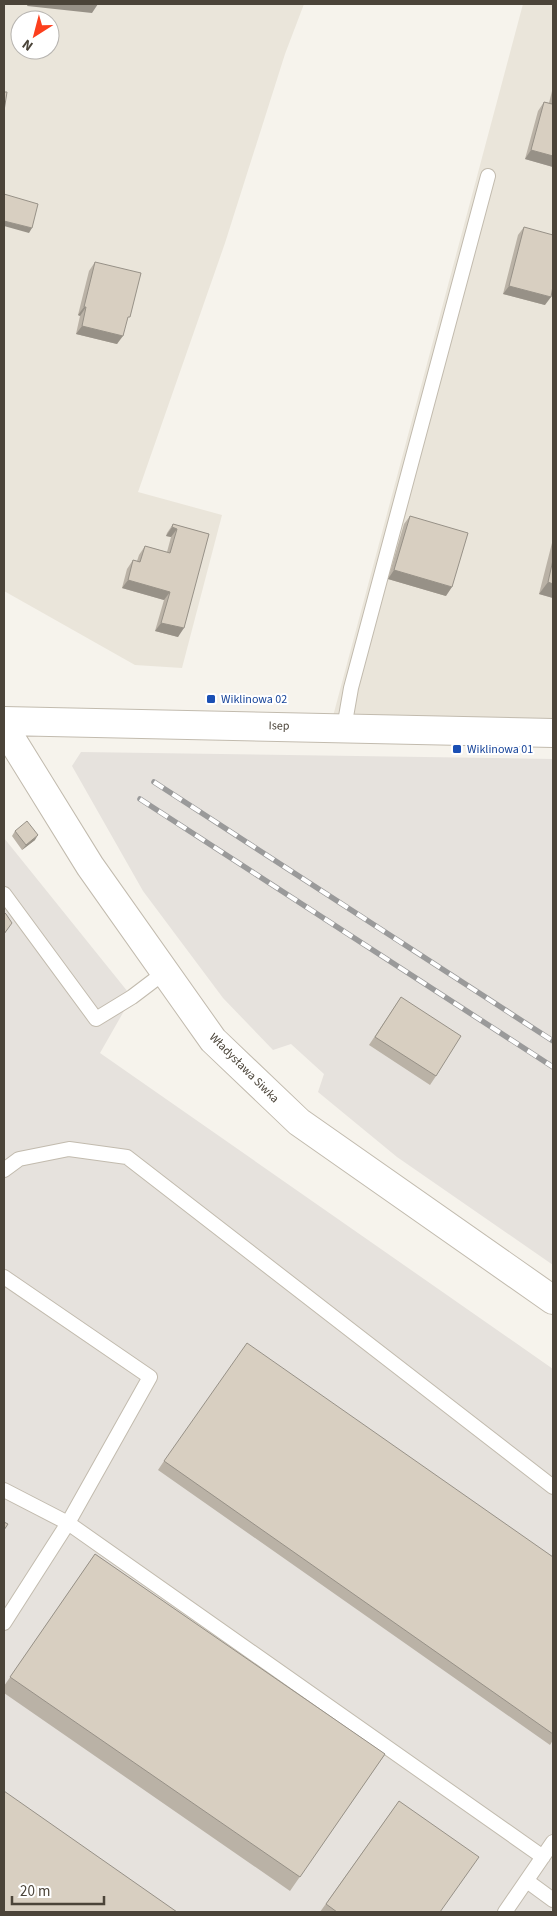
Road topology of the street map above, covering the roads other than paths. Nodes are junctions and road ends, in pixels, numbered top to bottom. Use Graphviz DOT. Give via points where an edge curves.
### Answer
graph roads {
  1 [pos="488,176"];
  2 [pos="4,721"];
  3 [pos="4,726"];
  4 [pos="344,728"];
  5 [pos="553,733"];
  6 [pos="4,894"];
  7 [pos="165,972"];
  8 [pos="4,1170"];
  9 [pos="4,1277"];
  10 [pos="553,1300"];
  11 [pos="553,1487"];
  12 [pos="4,1490"];
  13 [pos="68,1523"];
  14 [pos="4,1623"];
  15 [pos="553,1842"];
  16 [pos="543,1857"];
  17 [pos="527,1881"];
  18 [pos="553,1900"];
  19 [pos="505,1912"];
  1 -- 4 [label="lane" via="351,688"];
  2 -- 4 [label="street, Isep"];
  3 -- 7 [label="street, Władysława Siwka" via="90,866"];
  4 -- 5 [label="street, Isep"];
  6 -- 7 [label="lane" via="96,1019"];
  7 -- 10 [label="street, Władysława Siwka" via="213,1040 299,1122"];
  8 -- 11 [label="lane" via="19,1159 69,1149 127,1157"];
  9 -- 13 [label="lane" via="150,1378"];
  12 -- 13 [label="lane"];
  13 -- 14 [label="lane"];
  13 -- 16 [label="lane"];
  15 -- 16 [label="lane"];
  16 -- 17 [label="lane"];
  17 -- 18 [label="lane"];
  17 -- 19 [label="lane"];
}
